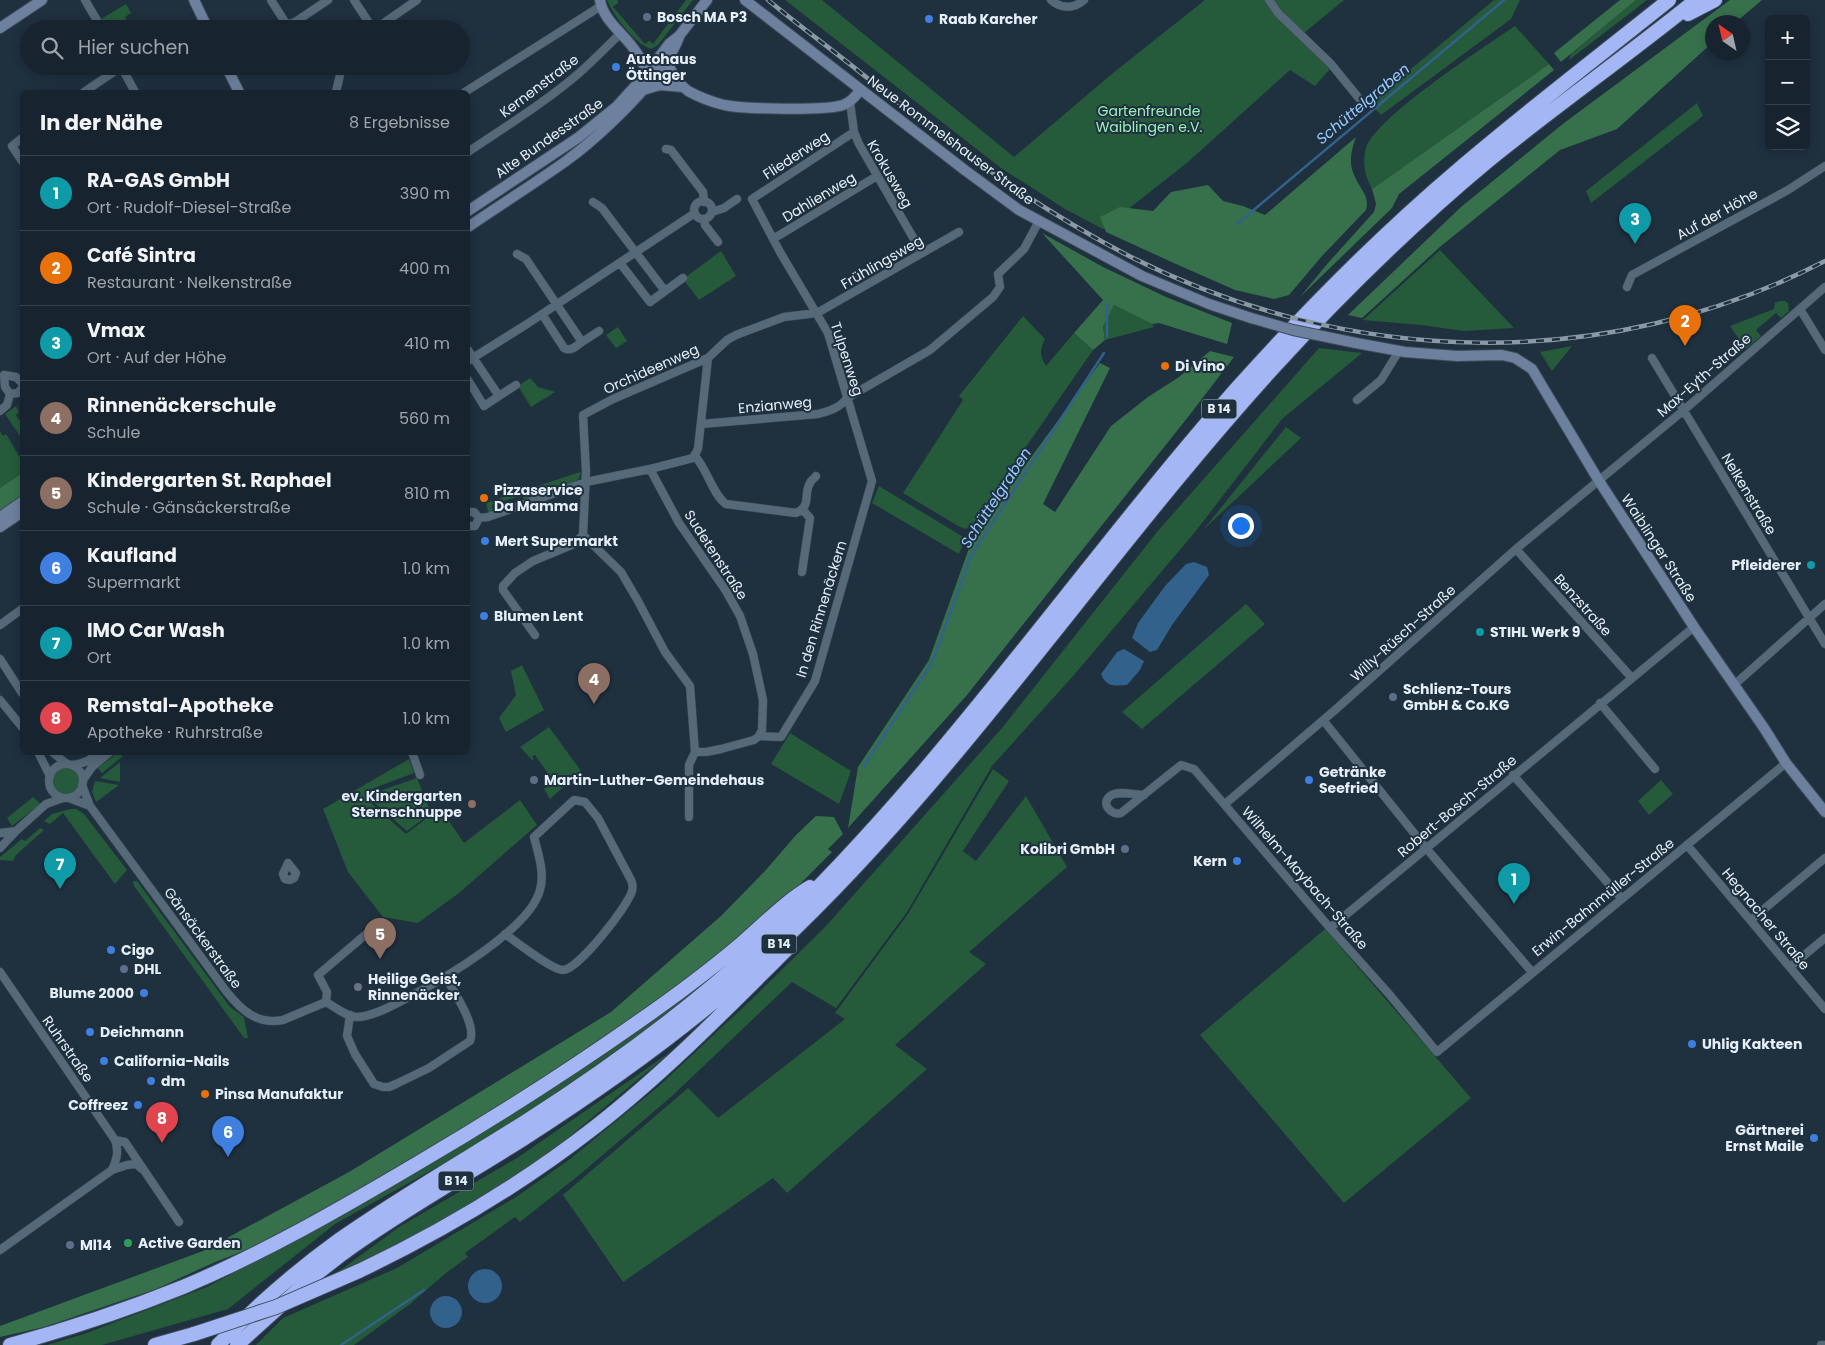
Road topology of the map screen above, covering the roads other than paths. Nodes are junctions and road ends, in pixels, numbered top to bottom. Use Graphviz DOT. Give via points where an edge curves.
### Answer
graph roads {
  1 [pos="42,0"];
  2 [pos="85,0"];
  3 [pos="194,0"];
  4 [pos="270,0"];
  5 [pos="327,0"];
  6 [pos="354,0"];
  7 [pos="417,0"];
  8 [pos="707,0"];
  9 [pos="745,0"];
  10 [pos="1051,0"];
  11 [pos="1084,0"];
  12 [pos="1269,0"];
  13 [pos="1669,0"];
  14 [pos="1696,0"];
  15 [pos="1715,0"];
  16 [pos="601,3"];
  17 [pos="30,8"];
  18 [pos="0,19"];
  19 [pos="97,20"];
  20 [pos="204,20"];
  21 [pos="284,20"];
  22 [pos="298,20"];
  23 [pos="368,20"];
  24 [pos="387,20"];
  25 [pos="1663,27"];
  26 [pos="0,28"];
  27 [pos="620,34"];
  28 [pos="633,47"];
  29 [pos="663,58"];
  30 [pos="647,73"];
  31 [pos="108,75"];
  32 [pos="126,75"];
  33 [pos="230,75"];
  34 [pos="340,75"];
  35 [pos="683,87"];
  36 [pos="87,90"];
  37 [pos="134,90"];
  38 [pos="238,90"];
  39 [pos="336,90"];
  40 [pos="468,90"];
  41 [pos="643,90"];
  42 [pos="860,90"];
  43 [pos="850,102"];
  44 [pos="1362,102"];
  45 [pos="854,132"];
  46 [pos="20,140"];
  47 [pos="666,148"];
  48 [pos="470,151"];
  49 [pos="20,158"];
  50 [pos="1825,166"];
  51 [pos="877,176"];
  52 [pos="737,199"];
  53 [pos="752,200"];
  54 [pos="593,202"];
  55 [pos="704,202"];
  56 [pos="470,210"];
  57 [pos="712,212"];
  58 [pos="695,213"];
  59 [pos="704,219"];
  60 [pos="1039,221"];
  61 [pos="470,226"];
  62 [pos="959,232"];
  63 [pos="775,238"];
  64 [pos="718,242"];
  65 [pos="636,253"];
  66 [pos="922,253"];
  67 [pos="517,254"];
  68 [pos="620,263"];
  69 [pos="683,278"];
  70 [pos="1627,287"];
  71 [pos="1825,287"];
  72 [pos="665,291"];
  73 [pos="557,305"];
  74 [pos="1800,309"];
  75 [pos="816,313"];
  76 [pos="542,314"];
  77 [pos="599,331"];
  78 [pos="582,342"];
  79 [pos="1825,350"];
  80 [pos="1399,351"];
  81 [pos="1442,355"];
  82 [pos="708,358"];
  83 [pos="1652,358"];
  84 [pos="470,360"];
  85 [pos="2,373"];
  86 [pos="20,381"];
  87 [pos="470,383"];
  88 [pos="516,385"];
  89 [pos="20,391"];
  90 [pos="10,394"];
  91 [pos="499,396"];
  92 [pos="847,398"];
  93 [pos="1357,400"];
  94 [pos="1684,410"];
  95 [pos="0,411"];
  96 [pos="701,424"];
  97 [pos="695,456"];
  98 [pos="650,469"];
  99 [pos="816,476"];
  100 [pos="872,481"];
  101 [pos="1599,481"];
  102 [pos="586,482"];
  103 [pos="20,503"];
  104 [pos="803,510"];
  105 [pos="20,513"];
  106 [pos="473,514"];
  107 [pos="0,517"];
  108 [pos="470,526"];
  109 [pos="0,527"];
  110 [pos="583,535"];
  111 [pos="1516,548"];
  112 [pos="802,572"];
  113 [pos="1825,604"];
  114 [pos="20,611"];
  115 [pos="1810,617"];
  116 [pos="0,625"];
  117 [pos="1694,627"];
  118 [pos="534,635"];
  119 [pos="1825,644"];
  120 [pos="0,659"];
  121 [pos="1631,677"];
  122 [pos="1734,684"];
  123 [pos="20,687"];
  124 [pos="0,700"];
  125 [pos="1600,703"];
  126 [pos="20,715"];
  127 [pos="15,719"];
  128 [pos="1323,720"];
  129 [pos="20,725"];
  130 [pos="759,736"];
  131 [pos="695,752"];
  132 [pos="40,755"];
  133 [pos="56,755"];
  134 [pos="96,755"];
  135 [pos="106,755"];
  136 [pos="413,755"];
  137 [pos="1786,763"];
  138 [pos="69,765"];
  139 [pos="1655,769"];
  140 [pos="420,775"];
  141 [pos="50,776"];
  142 [pos="1513,776"];
  143 [pos="82,783"];
  144 [pos="50,787"];
  145 [pos="1144,795"];
  146 [pos="65,798"];
  147 [pos="46,804"];
  148 [pos="1225,804"];
  149 [pos="90,806"];
  150 [pos="1825,812"];
  151 [pos="689,817"];
  152 [pos="16,830"];
  153 [pos="0,833"];
  154 [pos="1687,845"];
  155 [pos="0,848"];
  156 [pos="1426,848"];
  157 [pos="868,854"];
  158 [pos="1825,858"];
  159 [pos="828,876"];
  160 [pos="1622,899"];
  161 [pos="1751,920"];
  162 [pos="383,923"];
  163 [pos="1330,928"];
  164 [pos="505,934"];
  165 [pos="1825,938"];
  166 [pos="1790,967"];
  167 [pos="0,972"];
  168 [pos="1532,972"];
  169 [pos="446,977"];
  170 [pos="326,1002"];
  171 [pos="1825,1009"];
  172 [pos="350,1016"];
  173 [pos="1436,1052"];
  174 [pos="115,1140"];
  175 [pos="142,1169"];
  176 [pos="112,1170"];
  177 [pos="179,1222"];
  178 [pos="0,1250"];
  179 [pos="10,1345"];
  180 [pos="155,1345"];
  181 [pos="218,1345"];
  182 [pos="237,1345"];
  183 [pos="1821,1345"];
  184 [pos="1825,1345"];
  1 -- 17 [label="street"];
  2 -- 19 [label="street"];
  3 -- 20 [label="street"];
  4 -- 21 [label="street"];
  5 -- 22 [label="street"];
  6 -- 23 [label="street"];
  7 -- 24 [label="street"];
  8 -- 29 [label="street, Alte Bundesstraße" via="669,44"];
  9 -- 42 [label="street, Neue Rommelshauser Straße"];
  10 -- 11 [label="street" via="1071,7"];
  12 -- 44 [label="street" via="1278,13 1331,64"];
  13 -- 159 [label="highway, B 14" via="1455,172 1302,318 1176,460 950,739"];
  14 -- 25 [label="highway, B 14"];
  15 -- 25 [label="highway"];
  16 -- 27 [label="street" via="607,18"];
  16 -- 40 [label="street"];
  17 -- 18 [label="street"];
  17 -- 26 [label="street"];
  25 -- 157 [label="highway, B 14" via="1552,110 1451,193 1359,279 1285,355 1170,486 948,762"];
  27 -- 28 [label="street"];
  27 -- 48 [label="street, Kernenstraße" via="558,90"];
  28 -- 29 [label="street"];
  28 -- 30 [label="street"];
  29 -- 30 [label="street, Alte Bundesstraße"];
  29 -- 35 [label="street"];
  29 -- 41 [label="street, Alte Bundesstraße"];
  30 -- 56 [label="street, Alte Bundesstraße" via="616,108 579,137"];
  31 -- 36 [label="street"];
  32 -- 37 [label="street"];
  33 -- 38 [label="street"];
  34 -- 39 [label="street"];
  35 -- 41 [label="street" via="660,85"];
  35 -- 43 [label="street" via="727,105 812,108"];
  41 -- 61 [label="street, Alte Bundesstraße" via="567,160"];
  42 -- 43 [label="street"];
  42 -- 60 [label="street, Neue Rommelshauser Straße" via="1019,210"];
  43 -- 45 [label="street, Krokusweg"];
  45 -- 51 [label="street, Krokusweg"];
  45 -- 53 [label="street, Fliederweg"];
  46 -- 49 [label="street" via="12,146"];
  47 -- 55 [label="street" via="671,150 703,192"];
  50 -- 70 [label="street, Auf der Höhe" via="1788,190 1632,275"];
  51 -- 63 [label="street, Dahlienweg"];
  51 -- 66 [label="street, Krokusweg"];
  52 -- 57 [label="street"];
  53 -- 63 [label="street, Tulpenweg"];
  54 -- 65 [label="street" via="602,208"];
  55 -- 57 [label="street" via="710,205"];
  55 -- 58 [label="street" via="696,205"];
  57 -- 59 [label="street"];
  58 -- 59 [label="street"];
  58 -- 65 [label="street"];
  59 -- 64 [label="street"];
  60 -- 80 [label="street, Neue Rommelshauser Straße, bridge" via="1142,276 1209,304 1310,334"];
  60 -- 92 [label="street, Enzianweg" via="1024,249 998,274 1000,287 993,297 930,350"];
  62 -- 66 [label="street, Frühlingsweg"];
  63 -- 75 [label="street, Tulpenweg"];
  65 -- 68 [label="street"];
  65 -- 72 [label="street"];
  66 -- 75 [label="street, Frühlingsweg"];
  67 -- 73 [label="street" via="526,259"];
  68 -- 72 [label="street" via="650,302"];
  68 -- 73 [label="street"];
  69 -- 72 [label="street"];
  71 -- 74 [label="street, Max-Eyth-Straße"];
  73 -- 76 [label="street"];
  73 -- 78 [label="street"];
  74 -- 79 [label="street"];
  74 -- 94 [label="street, Max-Eyth-Straße"];
  75 -- 82 [label="street, Orchideenweg" via="784,317 736,335"];
  75 -- 92 [label="street, Tulpenweg" via="828,332"];
  76 -- 78 [label="street" via="564,348 573,349"];
  76 -- 84 [label="street"];
  77 -- 78 [label="street"];
  80 -- 81 [label="street, Neue Rommelshauser Straße"];
  80 -- 93 [label="street" via="1381,380"];
  81 -- 101 [label="street, Waiblinger Straße" via="1502,355 1526,364 1543,386"];
  82 -- 96 [label="street"];
  82 -- 102 [label="street, Orchideenweg" via="583,415"];
  83 -- 94 [label="street, Nelkenstraße"];
  84 -- 91 [label="street"];
  85 -- 86 [label="street"];
  85 -- 90 [label="street"];
  87 -- 91 [label="street" via="484,406"];
  88 -- 91 [label="street"];
  89 -- 90 [label="street"];
  90 -- 95 [label="street"];
  92 -- 96 [label="street, Enzianweg" via="843,404 818,414"];
  92 -- 100 [label="street, Tulpenweg"];
  94 -- 101 [label="street, Max-Eyth-Straße"];
  94 -- 115 [label="street, Nelkenstraße"];
  96 -- 97 [label="street"];
  97 -- 98 [label="street"];
  97 -- 104 [label="street" via="726,504 791,513"];
  98 -- 102 [label="street"];
  98 -- 130 [label="street, Sudetenstraße" via="679,523 726,590 740,616 753,654 763,700"];
  99 -- 104 [label="street" via="809,483"];
  100 -- 130 [label="street, In den Rinnenäckern" via="815,681 781,737"];
  101 -- 111 [label="street, Willy-Rüsch-Straße"];
  101 -- 117 [label="street, Waiblinger Straße"];
  102 -- 106 [label="street" via="488,517"];
  102 -- 110 [label="street"];
  103 -- 107 [label="street"];
  104 -- 112 [label="street" via="810,518"];
  105 -- 109 [label="street"];
  106 -- 108 [label="street" via="478,522"];
  110 -- 118 [label="street" via="574,544 533,561 503,586"];
  110 -- 131 [label="street" via="621,572 665,652 690,686"];
  111 -- 121 [label="street, Benzstraße"];
  111 -- 128 [label="street, Willy-Rüsch-Straße"];
  113 -- 115 [label="street"];
  114 -- 116 [label="street"];
  115 -- 119 [label="street, Nelkenstraße"];
  115 -- 122 [label="street"];
  117 -- 121 [label="street, Robert-Bosch-Straße"];
  117 -- 122 [label="street, Waiblinger Straße"];
  120 -- 123 [label="street"];
  121 -- 125 [label="street, Robert-Bosch-Straße"];
  122 -- 137 [label="street, Waiblinger Straße"];
  124 -- 127 [label="street"];
  125 -- 139 [label="street"];
  125 -- 142 [label="street, Robert-Bosch-Straße"];
  126 -- 127 [label="street"];
  127 -- 129 [label="street"];
  128 -- 148 [label="street, Willy-Rüsch-Straße"];
  128 -- 156 [label="street"];
  130 -- 131 [label="street" via="721,749"];
  131 -- 151 [label="street" via="689,765"];
  132 -- 141 [label="street"];
  133 -- 138 [label="street"];
  134 -- 138 [label="street" via="81,765"];
  135 -- 143 [label="street" via="92,767"];
  136 -- 140 [label="street"];
  137 -- 150 [label="street, Waiblinger Straße"];
  137 -- 154 [label="street, Erwin-Bahnmüller-Straße"];
  138 -- 141 [label="street" via="55,768"];
  138 -- 143 [label="street" via="80,772"];
  141 -- 144 [label="street"];
  142 -- 156 [label="street, Robert-Bosch-Straße"];
  142 -- 160 [label="street"];
  143 -- 146 [label="street" via="78,793"];
  143 -- 149 [label="street, Gänsäckerstraße"];
  144 -- 146 [label="street"];
  144 -- 147 [label="street"];
  145 -- 148 [label="street, Wilhelm-Maybach-Straße" via="1181,765 1194,769"];
  146 -- 147 [label="street"];
  146 -- 149 [label="street"];
  147 -- 152 [label="street"];
  148 -- 163 [label="street, Wilhelm-Maybach-Straße"];
  149 -- 170 [label="street, Gänsäckerstraße" via="243,1011 260,1020 276,1022"];
  152 -- 153 [label="street"];
  152 -- 155 [label="street"];
  154 -- 160 [label="street, Erwin-Bahnmüller-Straße"];
  154 -- 161 [label="street, Hegnacher Straße"];
  156 -- 163 [label="street, Robert-Bosch-Straße"];
  156 -- 168 [label="street"];
  157 -- 180 [label="highway, bridge" via="845,890 693,1042 551,1160 423,1240 359,1271 282,1304"];
  157 -- 182 [label="highway, B 14" via="771,952 667,1039 578,1103 359,1242 310,1279"];
  158 -- 161 [label="street"];
  159 -- 179 [label="highway" via="795,896 726,956 612,1041 393,1178 264,1249 190,1284 105,1317"];
  159 -- 181 [label="highway, B 14" via="755,948 646,1039 566,1095 334,1244 276,1290"];
  160 -- 168 [label="street, Erwin-Bahnmüller-Straße"];
  161 -- 166 [label="street, Hegnacher Straße"];
  162 -- 170 [label="street" via="318,975 327,992"];
  163 -- 173 [label="street, Wilhelm-Maybach-Straße" via="1390,994"];
  164 -- 164 [label="street" via="531,909 541,888 541,867 534,837 574,800 585,802 598,818 631,880 630,897 618,917 570,968 564,970 556,969"];
  164 -- 169 [label="street"];
  165 -- 166 [label="street"];
  166 -- 171 [label="street, Hegnacher Straße"];
  167 -- 174 [label="street, Ruhrstraße"];
  168 -- 173 [label="street, Erwin-Bahnmüller-Straße"];
  169 -- 172 [label="street" via="392,1006 366,1015"];
  169 -- 172 [label="street" via="470,1024 470,1041 429,1068 389,1087 376,1086 355,1054 347,1036"];
  170 -- 172 [label="street"];
  174 -- 175 [label="street, Ruhrstraße" via="125,1142"];
  174 -- 176 [label="street" via="118,1149"];
  175 -- 176 [label="street" via="136,1164 127,1164"];
  175 -- 177 [label="street, Ruhrstraße"];
  176 -- 178 [label="street"];
  183 -- 184 [label="street"];
}
